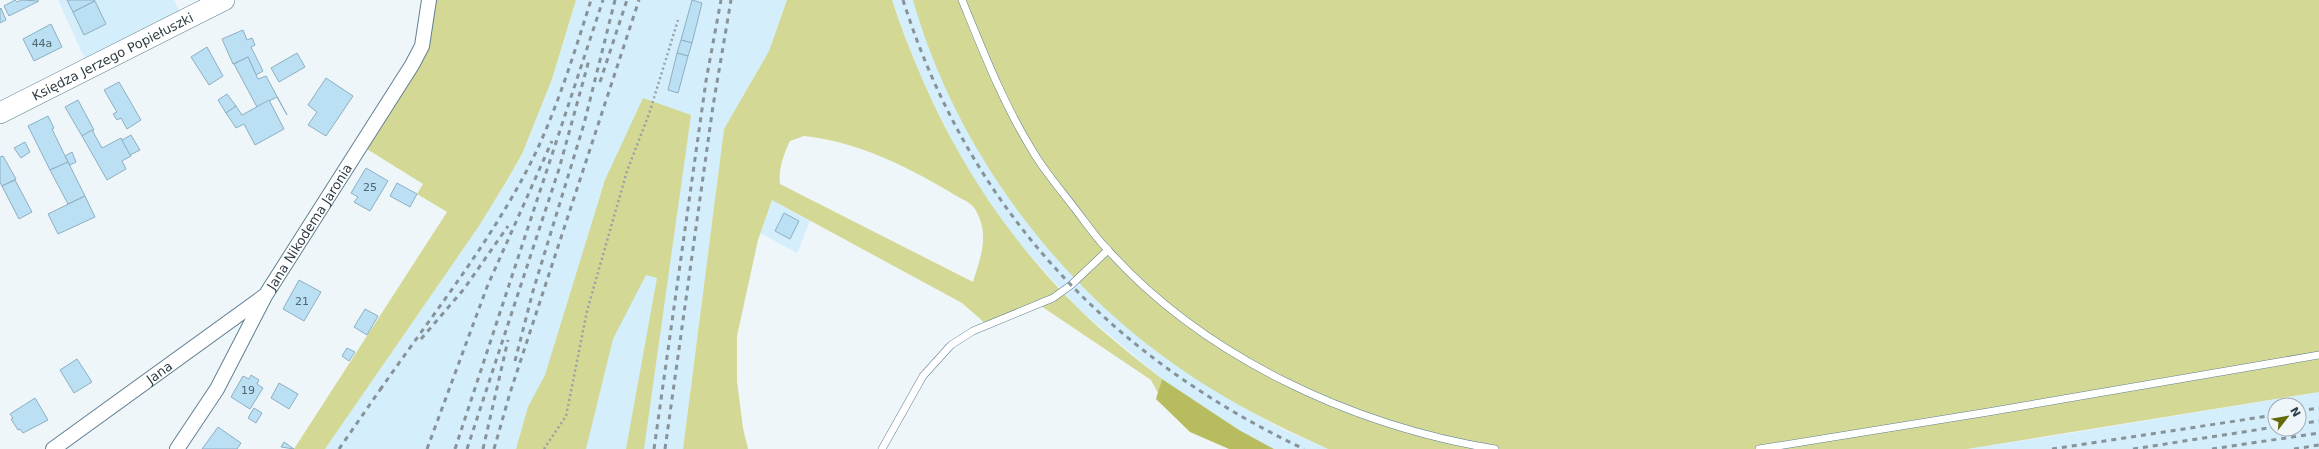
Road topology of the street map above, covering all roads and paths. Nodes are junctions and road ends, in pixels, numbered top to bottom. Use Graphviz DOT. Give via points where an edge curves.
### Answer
graph roads {
  1 [pos="224,0"];
  2 [pos="429,0"];
  3 [pos="962,0"];
  4 [pos="678,20"];
  5 [pos="0,113"];
  6 [pos="1108,250"];
  7 [pos="266,296"];
  8 [pos="2319,355"];
  9 [pos="53,449"];
  10 [pos="177,449"];
  11 [pos="544,449"];
  12 [pos="882,449"];
  13 [pos="1495,449"];
  14 [pos="1759,449"];
  1 -- 5 [label="main road, Księdza Jerzego Popiełuszki"];
  2 -- 7 [label="street, Jana Nikodema Jaronia" via="422,46 412,65"];
  3 -- 6 [label="lane" via="993,76 1033,152"];
  4 -- 11 [label="path" via="649,114 624,178 587,311 566,416"];
  6 -- 12 [label="lane" via="1059,294 973,331 951,345 923,376"];
  6 -- 13 [label="lane" via="1186,320 1225,346 1293,384 1334,405 1417,434"];
  7 -- 9 [label="street, Jana"];
  7 -- 10 [label="street, Jana Nikodema Jaronia" via="217,389"];
  8 -- 14 [label="lane"];
}
